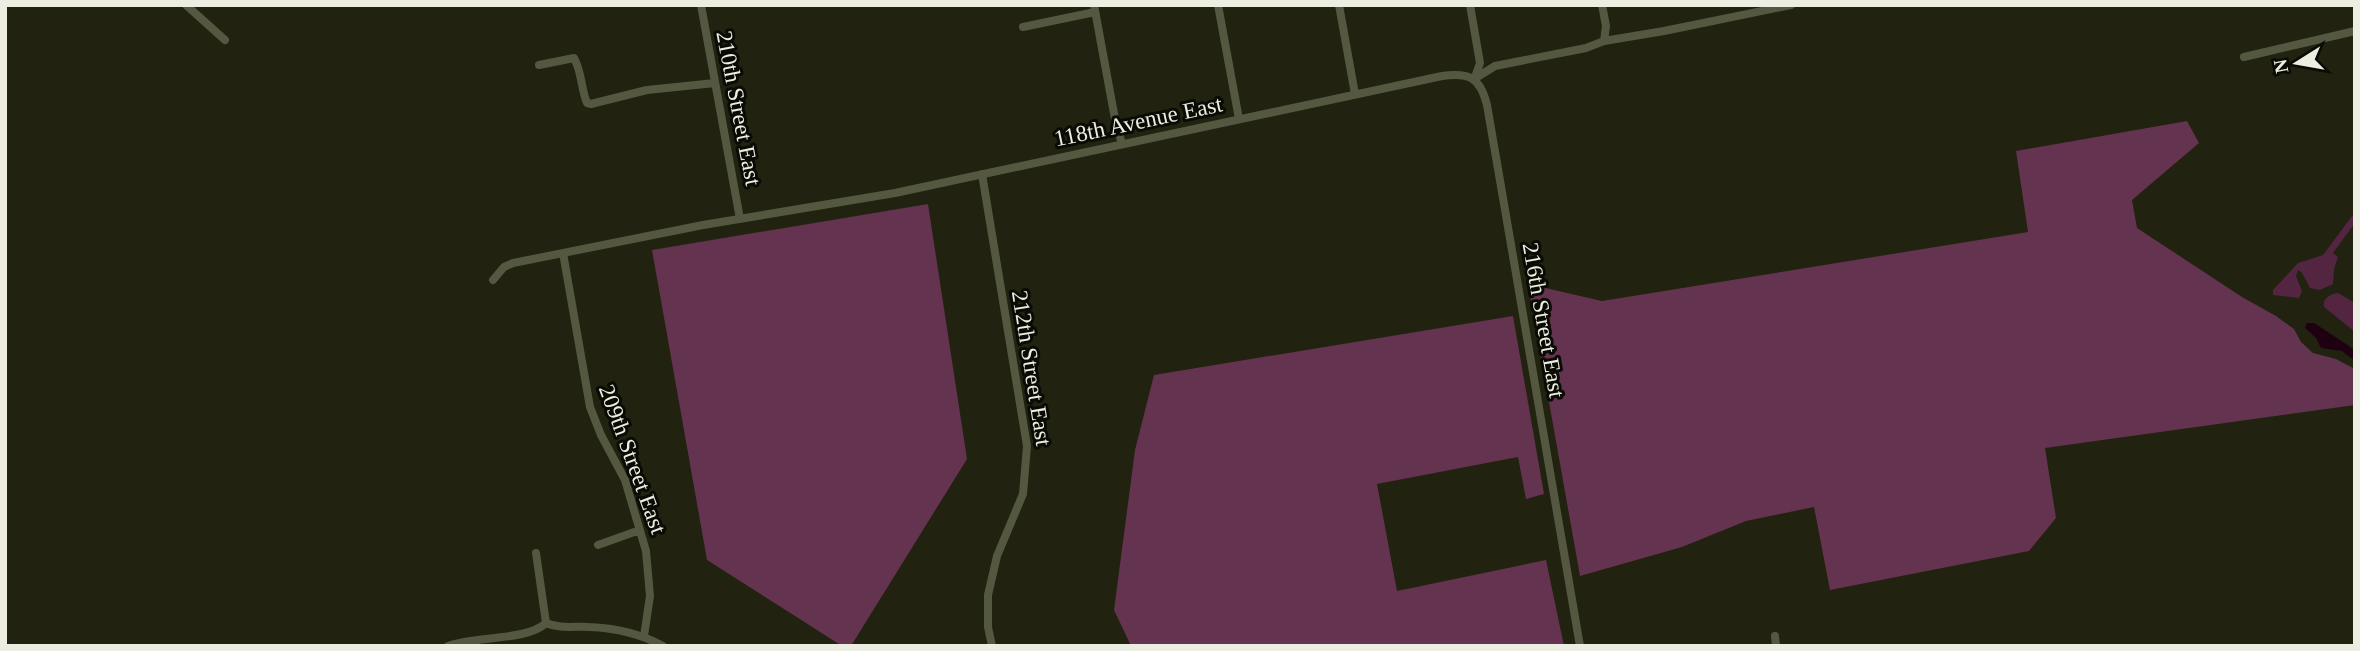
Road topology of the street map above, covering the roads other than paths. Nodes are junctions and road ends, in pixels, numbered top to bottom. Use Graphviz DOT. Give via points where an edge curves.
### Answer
graph roads {
  1 [pos="186,5"];
  2 [pos="701,5"];
  3 [pos="1218,5"];
  4 [pos="1339,5"];
  5 [pos="1470,5"];
  6 [pos="1602,5"];
  7 [pos="1791,5"];
  8 [pos="1094,9"];
  9 [pos="1023,27"];
  10 [pos="2355,31"];
  11 [pos="225,40"];
  12 [pos="1604,41"];
  13 [pos="2244,57"];
  14 [pos="539,65"];
  15 [pos="1474,79"];
  16 [pos="715,83"];
  17 [pos="1355,94"];
  18 [pos="1238,119"];
  19 [pos="1122,144"];
  20 [pos="982,174"];
  21 [pos="740,219"];
  22 [pos="563,253"];
  23 [pos="493,281"];
  24 [pos="640,530"];
  25 [pos="597,545"];
  26 [pos="536,553"];
  27 [pos="546,624"];
  28 [pos="644,636"];
  29 [pos="1775,636"];
  30 [pos="448,646"];
  31 [pos="663,646"];
  32 [pos="992,646"];
  33 [pos="1580,646"];
  34 [pos="1776,646"];
  1 -- 11 [label="street"];
  2 -- 16 [label="street, 210th Street East"];
  3 -- 18 [label="street"];
  4 -- 17 [label="street"];
  5 -- 15 [label="street, 216th Street East" via="1480,63"];
  6 -- 12 [label="street"];
  7 -- 12 [label="street, 118th Avenue East"];
  8 -- 9 [label="street"];
  8 -- 19 [label="street"];
  10 -- 13 [label="street"];
  12 -- 15 [label="street, 118th Avenue East" via="1494,66"];
  14 -- 16 [label="street" via="574,58 584,98 591,104 648,90"];
  15 -- 17 [label="street, 118th Avenue East" via="1458,74"];
  15 -- 33 [label="street, 216th Street East" via="1487,105"];
  16 -- 21 [label="street, 210th Street East"];
  17 -- 18 [label="street, 118th Avenue East"];
  18 -- 19 [label="street, 118th Avenue East"];
  19 -- 20 [label="street, 118th Avenue East"];
  20 -- 21 [label="street, 118th Avenue East"];
  20 -- 32 [label="street, 212th Street East" via="1027,446 1023,494 997,556 988,595"];
  21 -- 22 [label="street, 118th Avenue East"];
  22 -- 23 [label="street, 118th Avenue East" via="503,267"];
  22 -- 24 [label="street, 209th Street East" via="590,407 625,480"];
  24 -- 25 [label="street"];
  24 -- 28 [label="street, 209th Street East" via="650,581"];
  26 -- 27 [label="street"];
  27 -- 28 [label="street"];
  27 -- 30 [label="street" via="526,633"];
  28 -- 31 [label="street"];
  29 -- 34 [label="street"];
}
